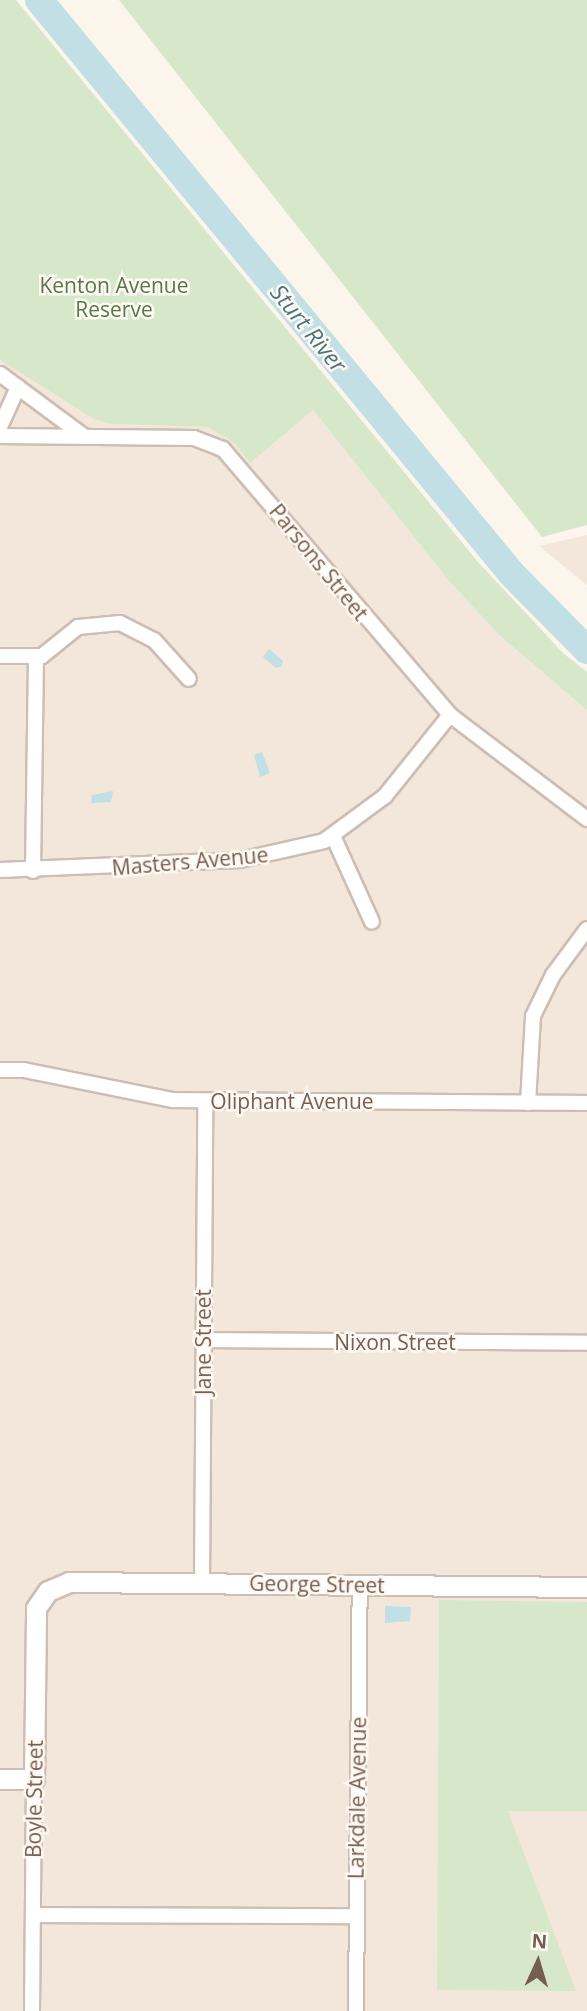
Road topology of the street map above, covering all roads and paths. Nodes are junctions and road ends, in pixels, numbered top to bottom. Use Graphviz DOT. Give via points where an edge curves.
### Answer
graph roads {
  1 [pos="0,374"];
  2 [pos="18,387"];
  3 [pos="0,427"];
  4 [pos="0,436"];
  5 [pos="85,437"];
  6 [pos="0,656"];
  7 [pos="36,657"];
  8 [pos="189,679"];
  9 [pos="450,715"];
  10 [pos="587,819"];
  11 [pos="333,836"];
  12 [pos="0,870"];
  13 [pos="33,870"];
  14 [pos="372,922"];
  15 [pos="587,929"];
  16 [pos="0,1070"];
  17 [pos="205,1101"];
  18 [pos="528,1103"];
  19 [pos="587,1103"];
  20 [pos="203,1340"];
  21 [pos="587,1343"];
  22 [pos="202,1583"];
  23 [pos="359,1585"];
  24 [pos="587,1587"];
  25 [pos="48,1591"];
  26 [pos="0,1779"];
  27 [pos="34,1779"];
  28 [pos="33,1915"];
  29 [pos="356,1916"];
  30 [pos="32,2011"];
  31 [pos="356,2011"];
  1 -- 2 [label="street"];
  2 -- 3 [label="street"];
  2 -- 5 [label="street"];
  4 -- 5 [label="street, Parsons Street"];
  5 -- 9 [label="street, Parsons Street" via="194,438 223,449"];
  6 -- 7 [label="street"];
  7 -- 8 [label="street" via="78,627 120,623 154,640"];
  7 -- 13 [label="street"];
  9 -- 10 [label="street, Parsons Street"];
  9 -- 11 [label="street, Masters Avenue" via="385,796"];
  11 -- 13 [label="street, Masters Avenue" via="253,858"];
  11 -- 14 [label="street"];
  12 -- 13 [label="street, Masters Avenue"];
  15 -- 18 [label="street" via="552,975 533,1016"];
  16 -- 17 [label="street, Oliphant Avenue" via="24,1070 173,1100"];
  17 -- 18 [label="street, Oliphant Avenue"];
  17 -- 20 [label="street, Jane Street"];
  18 -- 19 [label="street, Oliphant Avenue"];
  20 -- 21 [label="street, Nixon Street"];
  20 -- 22 [label="street, Jane Street"];
  22 -- 23 [label="street, George Street"];
  22 -- 25 [label="street, George Street" via="69,1582"];
  23 -- 24 [label="street, George Street"];
  23 -- 29 [label="street, Larkdale Avenue"];
  25 -- 27 [label="street, Boyle Street" via="36,1608"];
  26 -- 27 [label="street"];
  27 -- 28 [label="street, Boyle Street"];
  28 -- 29 [label="street"];
  28 -- 30 [label="street, Boyle Street"];
  29 -- 31 [label="street, Larkdale Avenue"];
}
